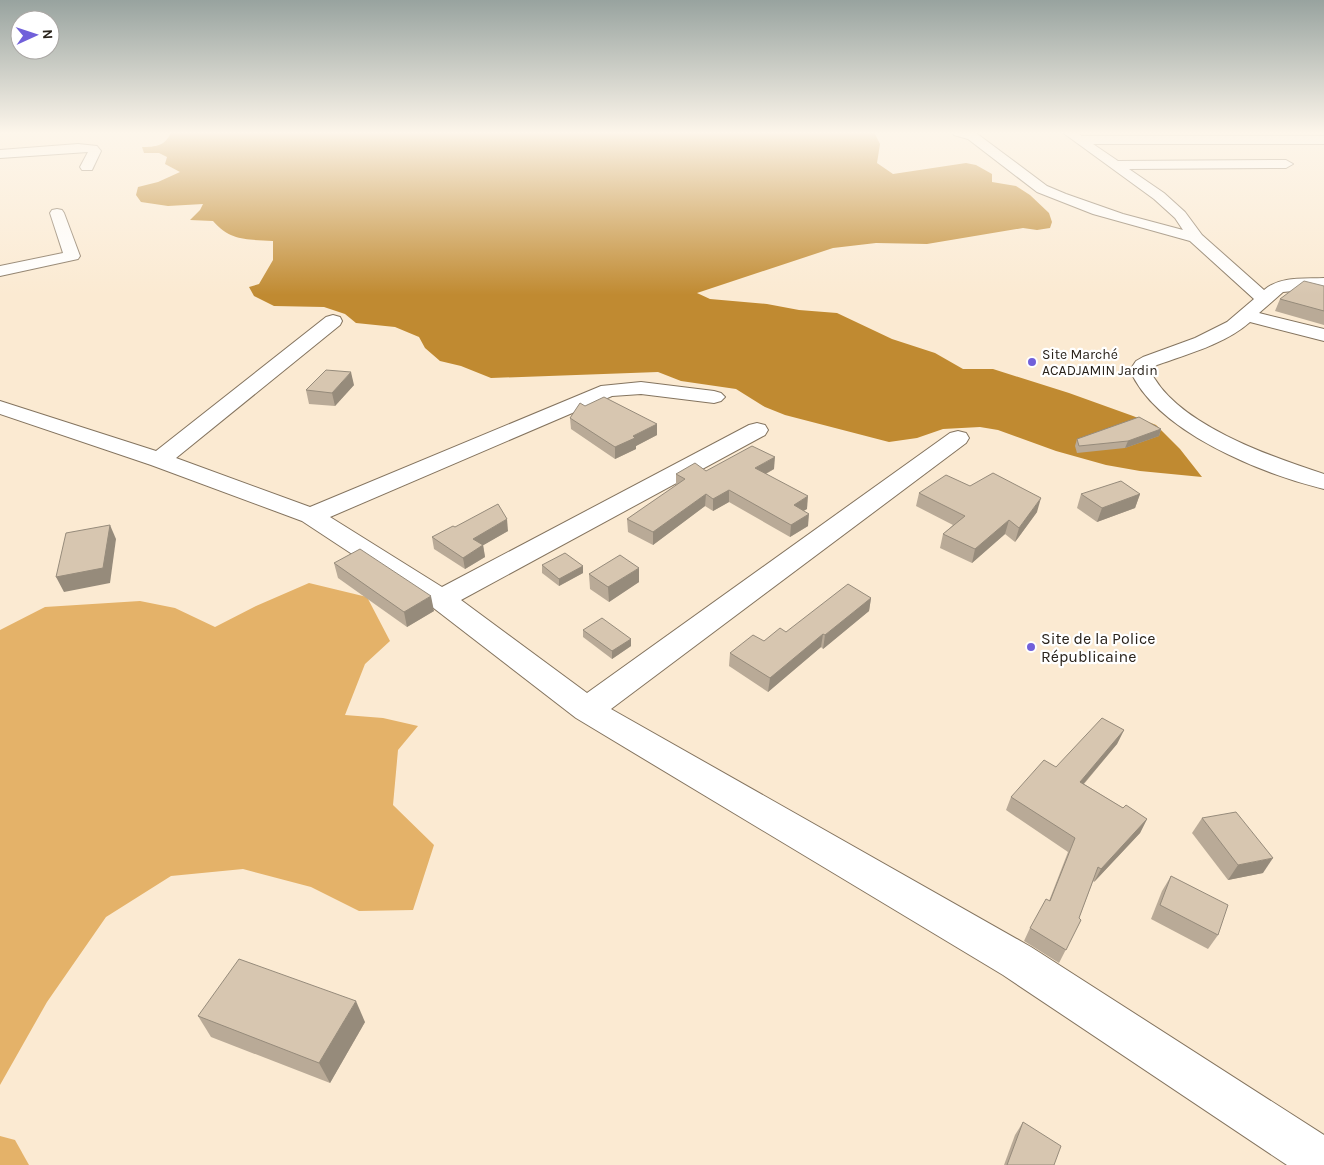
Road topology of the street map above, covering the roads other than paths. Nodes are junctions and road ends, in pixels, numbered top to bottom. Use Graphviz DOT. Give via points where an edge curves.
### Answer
graph roads {
  1 [pos="1039,186"];
  2 [pos="1145,186"];
  3 [pos="57,213"];
  4 [pos="1196,238"];
  5 [pos="0,271"];
  6 [pos="1324,283"];
  7 [pos="1264,300"];
  8 [pos="1245,315"];
  9 [pos="334,321"];
  10 [pos="1324,335"];
  11 [pos="714,398"];
  12 [pos="6,414"];
  13 [pos="757,430"];
  14 [pos="958,438"];
  15 [pos="159,460"];
  16 [pos="1324,482"];
  17 [pos="311,516"];
  18 [pos="441,599"];
  19 [pos="588,710"];
  20 [pos="1324,1162"];
  1 -- 4 [label="street" via="1099,211"];
  2 -- 4 [label="street" via="1180,215"];
  3 -- 5 [label="street" via="72,256"];
  4 -- 7 [label="street"];
  6 -- 7 [label="street" via="1285,285"];
  7 -- 8 [label="street"];
  8 -- 10 [label="street"];
  8 -- 16 [label="street" via="1234,326 1202,342 1143,364 1140,370 1143,380 1191,425 1257,459"];
  9 -- 15 [label="street"];
  11 -- 17 [label="street" via="641,388 602,392"];
  12 -- 15 [label="street"];
  13 -- 18 [label="street"];
  14 -- 19 [label="street"];
  15 -- 17 [label="street"];
  17 -- 18 [label="street"];
  18 -- 19 [label="street"];
  19 -- 20 [label="street" via="1017,961"];
}
